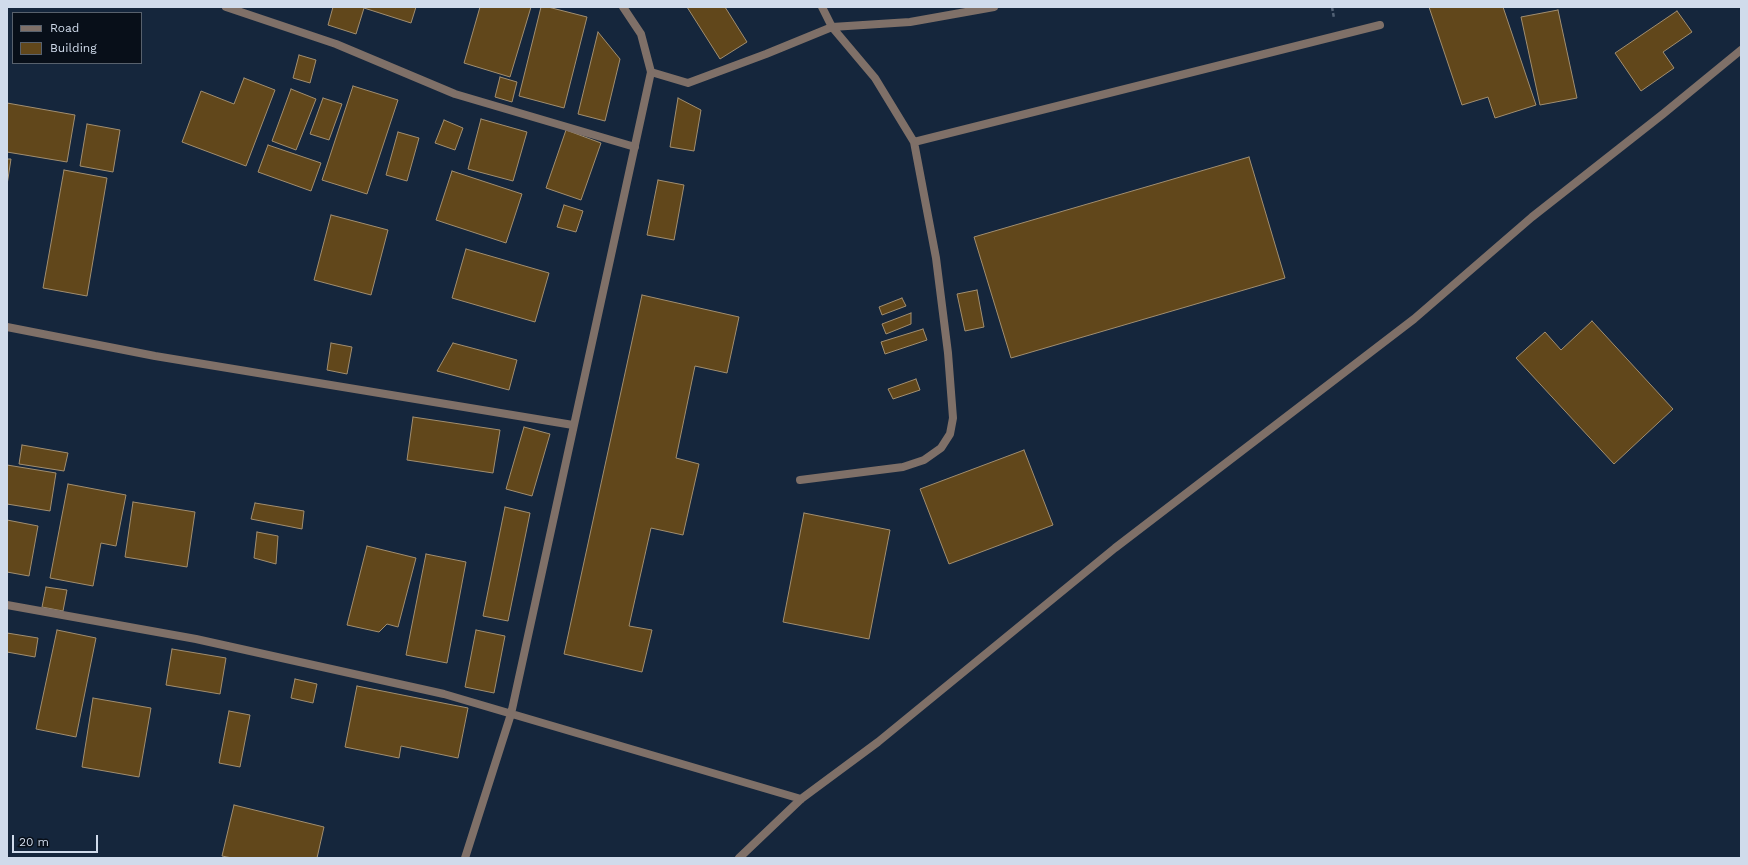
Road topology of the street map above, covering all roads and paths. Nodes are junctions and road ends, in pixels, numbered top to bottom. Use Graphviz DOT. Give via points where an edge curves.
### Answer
graph roads {
  1 [pos="226,7"];
  2 [pos="623,7"];
  3 [pos="822,7"];
  4 [pos="994,7"];
  5 [pos="1380,25"];
  6 [pos="832,27"];
  7 [pos="1741,50"];
  8 [pos="651,72"];
  9 [pos="914,142"];
  10 [pos="635,147"];
  11 [pos="7,327"];
  12 [pos="573,426"];
  13 [pos="800,480"];
  14 [pos="7,605"];
  15 [pos="511,714"];
  16 [pos="801,799"];
  17 [pos="464,858"];
  18 [pos="739,858"];
  1 -- 10 [label="street" via="336,44 455,94"];
  2 -- 8 [label="street" via="641,34"];
  3 -- 6 [label="street"];
  4 -- 6 [label="street" via="910,22"];
  5 -- 9 [label="street"];
  6 -- 8 [label="street" via="688,83"];
  6 -- 9 [label="street" via="875,78"];
  7 -- 16 [label="street" via="1532,217 1414,319 1115,548 878,742"];
  8 -- 10 [label="street"];
  9 -- 13 [label="street" via="936,258 945,329 953,418 950,434 940,448 924,460 903,467"];
  10 -- 12 [label="street"];
  11 -- 12 [label="street" via="163,357"];
  12 -- 15 [label="street"];
  14 -- 15 [label="street" via="196,639 444,694"];
  15 -- 16 [label="street"];
  15 -- 17 [label="street"];
  16 -- 18 [label="street"];
}
